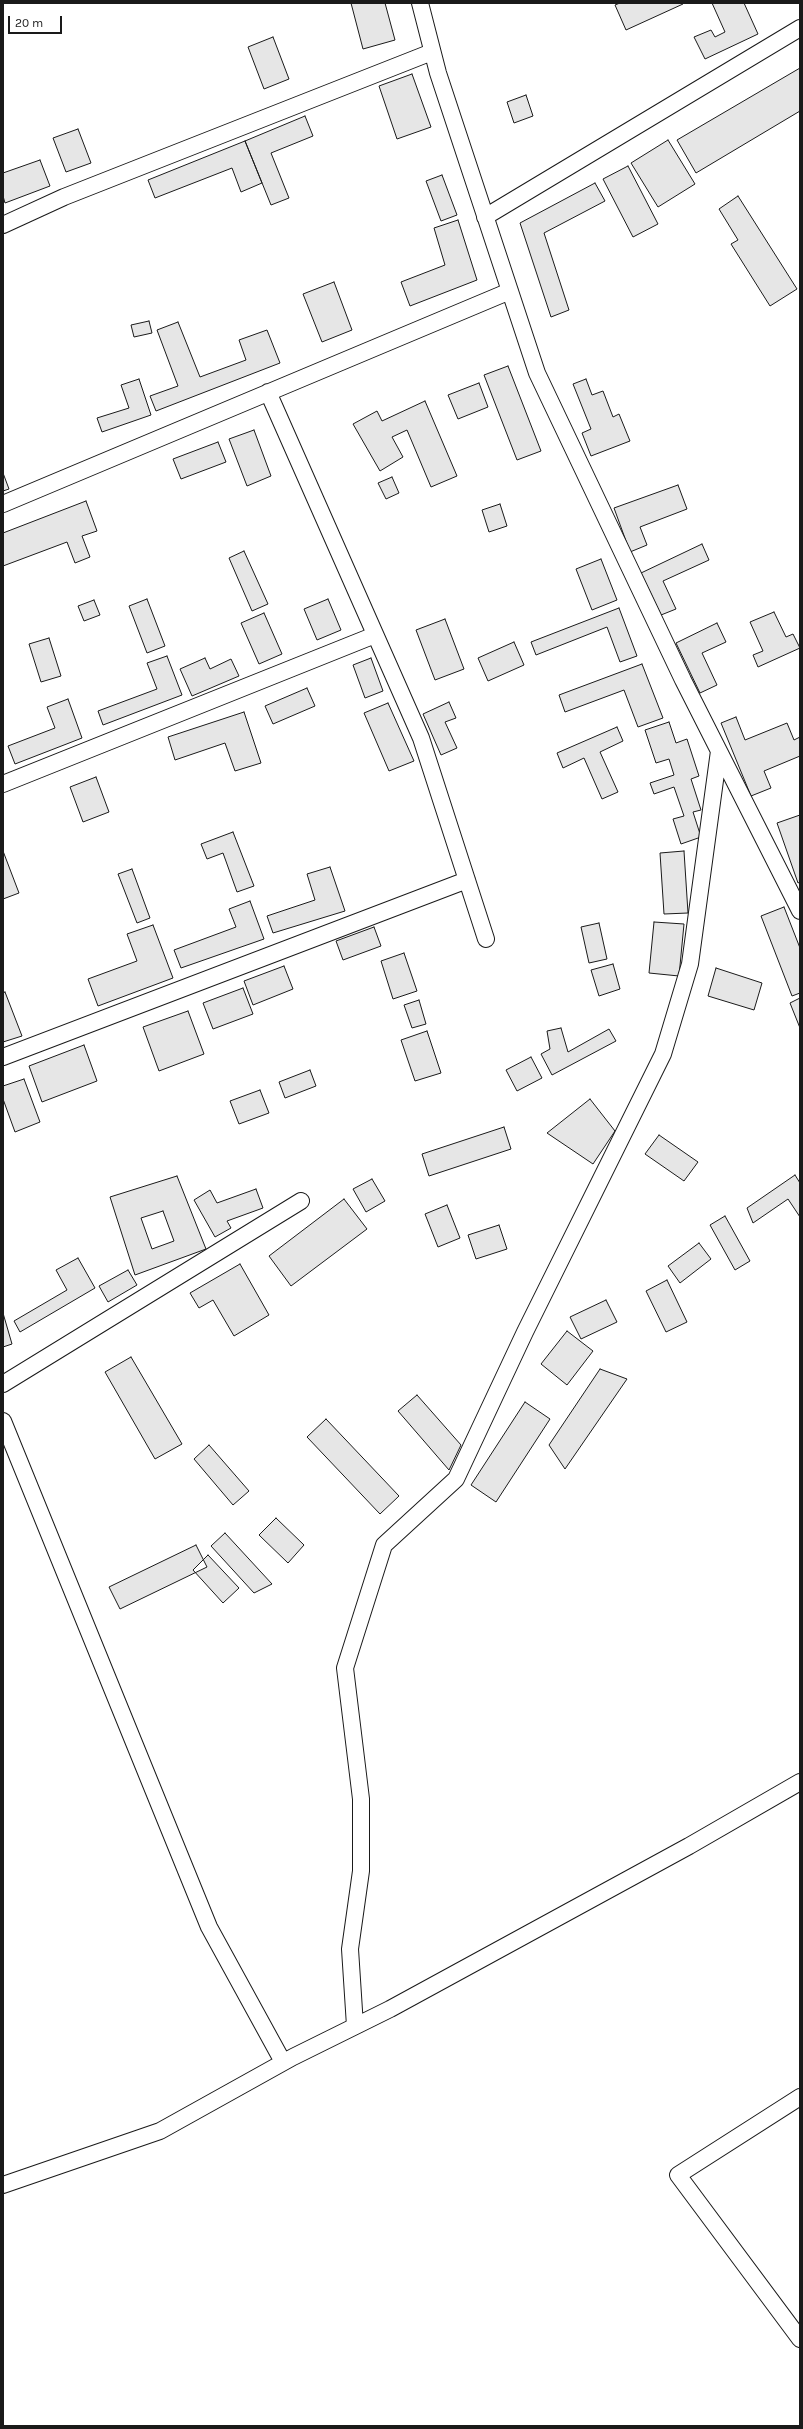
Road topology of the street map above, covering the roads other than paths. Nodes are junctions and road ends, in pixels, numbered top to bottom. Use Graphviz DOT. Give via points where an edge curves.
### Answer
graph roads {
  1 [pos="420,3"];
  2 [pos="800,28"];
  3 [pos="432,52"];
  4 [pos="486,216"];
  5 [pos="3,224"];
  6 [pos="510,291"];
  7 [pos="268,392"];
  8 [pos="3,504"];
  9 [pos="375,635"];
  10 [pos="719,751"];
  11 [pos="3,784"];
  12 [pos="467,880"];
  13 [pos="800,911"];
  14 [pos="486,939"];
  15 [pos="3,1056"];
  16 [pos="302,1201"];
  17 [pos="3,1384"];
  18 [pos="3,1421"];
  19 [pos="800,1782"];
  20 [pos="355,2026"];
  21 [pos="283,2062"];
  22 [pos="800,2097"];
  23 [pos="3,2185"];
  24 [pos="800,2339"];
  1 -- 3 [label="street"];
  2 -- 4 [label="street"];
  3 -- 4 [label="street"];
  3 -- 5 [label="street" via="64,197"];
  4 -- 6 [label="street"];
  6 -- 7 [label="street"];
  6 -- 10 [label="street" via="537,373"];
  7 -- 8 [label="street"];
  7 -- 9 [label="street"];
  9 -- 11 [label="street"];
  9 -- 12 [label="street" via="421,738"];
  10 -- 13 [label="street"];
  10 -- 20 [label="street" via="690,964 663,1054 525,1332 456,1480 384,1545 345,1668 361,1799 361,1871 350,1949"];
  12 -- 14 [label="street"];
  12 -- 15 [label="street"];
  16 -- 17 [label="street"];
  18 -- 21 [label="street" via="210,1927"];
  19 -- 20 [label="street" via="689,1846"];
  20 -- 21 [label="street"];
  21 -- 23 [label="street" via="160,2131"];
  22 -- 24 [label="street" via="678,2175"];
}
